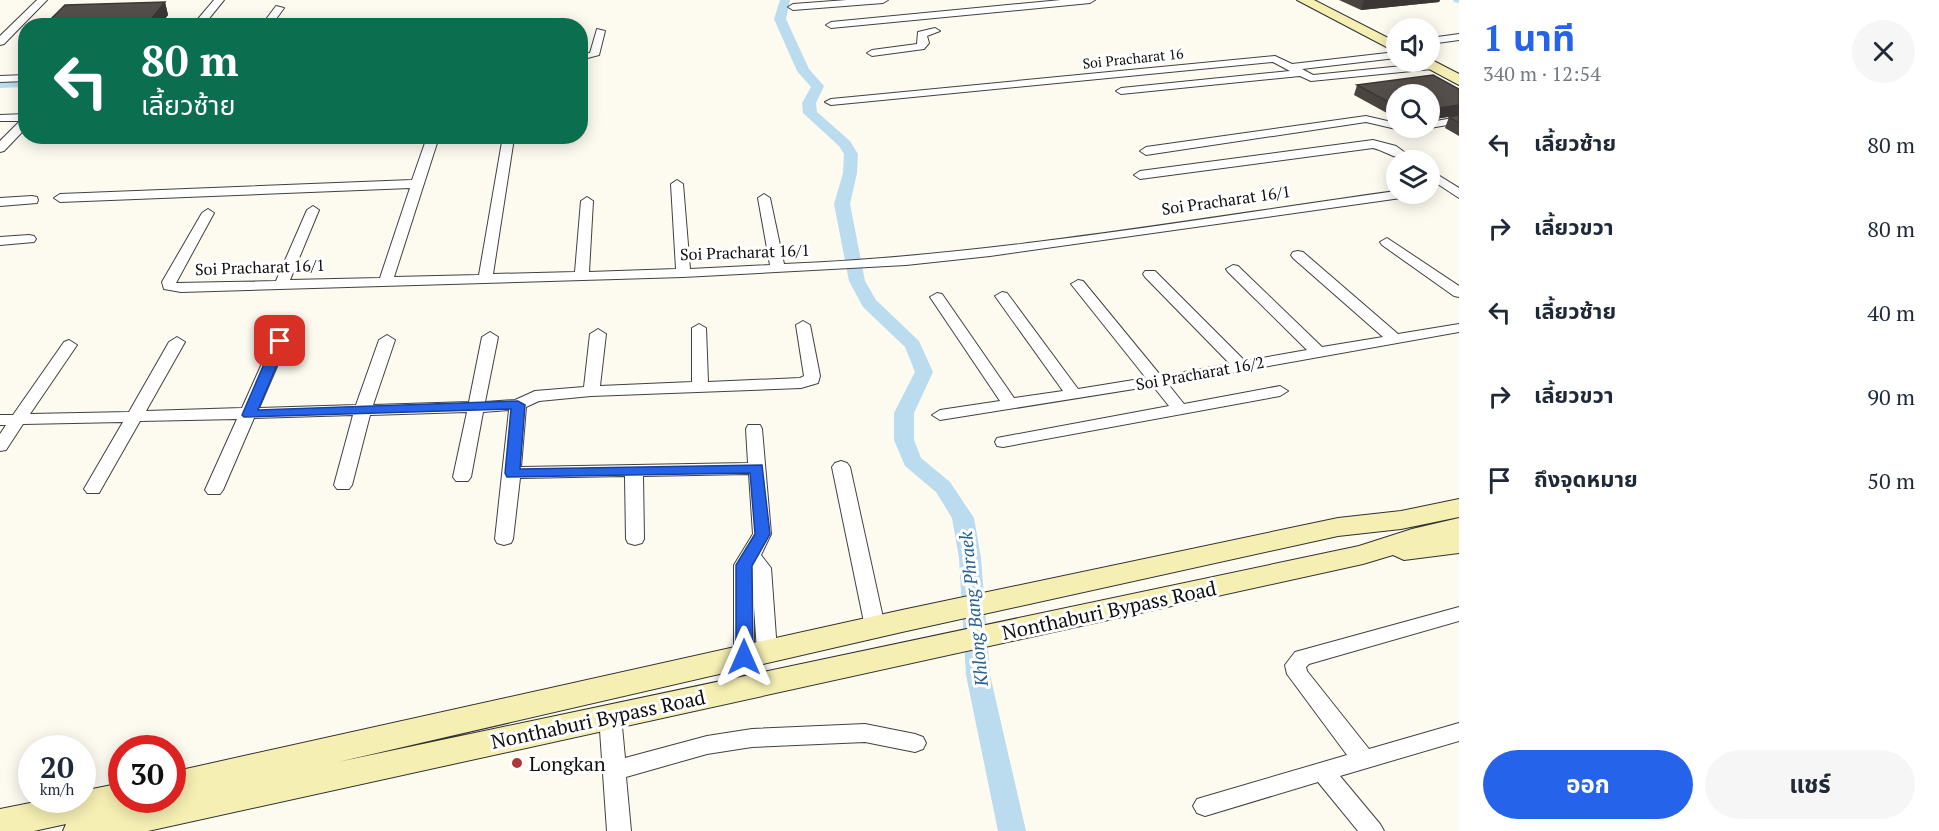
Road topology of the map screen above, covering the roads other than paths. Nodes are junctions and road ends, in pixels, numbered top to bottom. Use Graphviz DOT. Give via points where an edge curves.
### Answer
graph roads {
  1 [pos="42,0"];
  2 [pos="219,0"];
  3 [pos="883,0"];
  4 [pos="1090,0"];
  5 [pos="1304,0"];
  6 [pos="1324,0"];
  7 [pos="793,7"];
  8 [pos="279,8"];
  9 [pos="931,16"];
  10 [pos="24,18"];
  11 [pos="204,18"];
  12 [pos="272,18"];
  13 [pos="18,24"];
  14 [pos="831,25"];
  15 [pos="600,31"];
  16 [pos="935,31"];
  17 [pos="1386,32"];
  18 [pos="1459,37"];
  19 [pos="1440,40"];
  20 [pos="0,42"];
  21 [pos="1386,43"];
  22 [pos="938,45"];
  23 [pos="872,52"];
  24 [pos="1386,55"];
  25 [pos="588,56"];
  26 [pos="1440,63"];
  27 [pos="1291,67"];
  28 [pos="1386,67"];
  29 [pos="1440,68"];
  30 [pos="1459,69"];
  31 [pos="1302,74"];
  32 [pos="18,78"];
  33 [pos="0,79"];
  34 [pos="1459,80"];
  35 [pos="1120,91"];
  36 [pos="831,102"];
  37 [pos="0,118"];
  38 [pos="18,118"];
  39 [pos="1459,120"];
  40 [pos="1440,123"];
  41 [pos="1386,124"];
  42 [pos="18,127"];
  43 [pos="12,135"];
  44 [pos="18,135"];
  45 [pos="431,144"];
  46 [pos="507,144"];
  47 [pos="0,147"];
  48 [pos="1394,150"];
  49 [pos="1146,151"];
  50 [pos="1140,175"];
  51 [pos="418,184"];
  52 [pos="677,184"];
  53 [pos="1453,184"];
  54 [pos="1459,194"];
  55 [pos="1386,196"];
  56 [pos="60,198"];
  57 [pos="764,198"];
  58 [pos="32,200"];
  59 [pos="587,201"];
  60 [pos="0,202"];
  61 [pos="312,210"];
  62 [pos="208,213"];
  63 [pos="30,238"];
  64 [pos="0,241"];
  65 [pos="1387,242"];
  66 [pos="1298,255"];
  67 [pos="778,269"];
  68 [pos="1233,269"];
  69 [pos="683,273"];
  70 [pos="1150,274"];
  71 [pos="582,275"];
  72 [pos="486,278"];
  73 [pos="386,280"];
  74 [pos="1078,284"];
  75 [pos="280,285"];
  76 [pos="1459,293"];
  77 [pos="1002,296"];
  78 [pos="938,297"];
  79 [pos="803,325"];
  80 [pos="699,328"];
  81 [pos="1459,328"];
  82 [pos="598,334"];
  83 [pos="490,337"];
  84 [pos="1395,339"];
  85 [pos="387,340"];
  86 [pos="280,341"];
  87 [pos="177,342"];
  88 [pos="69,345"];
  89 [pos="1318,352"];
  90 [pos="1241,366"];
  91 [pos="1157,381"];
  92 [pos="700,386"];
  93 [pos="591,391"];
  94 [pos="1280,391"];
  95 [pos="1074,394"];
  96 [pos="1010,404"];
  97 [pos="518,405"];
  98 [pos="478,407"];
  99 [pos="1180,409"];
  100 [pos="363,410"];
  101 [pos="249,415"];
  102 [pos="940,415"];
  103 [pos="133,417"];
  104 [pos="0,420"];
  105 [pos="18,420"];
  106 [pos="754,429"];
  107 [pos="1003,442"];
  108 [pos="0,446"];
  109 [pos="841,467"];
  110 [pos="756,468"];
  111 [pos="634,470"];
  112 [pos="512,473"];
  113 [pos="462,477"];
  114 [pos="343,485"];
  115 [pos="93,489"];
  116 [pos="214,490"];
  117 [pos="1459,491"];
  118 [pos="1459,508"];
  119 [pos="1459,526"];
  120 [pos="1338,527"];
  121 [pos="635,539"];
  122 [pos="504,540"];
  123 [pos="1459,544"];
  124 [pos="1363,555"];
  125 [pos="1459,614"];
  126 [pos="889,624"];
  127 [pos="756,654"];
  128 [pos="610,716"];
  129 [pos="1459,732"];
  130 [pos="915,743"];
  131 [pos="1364,760"];
  132 [pos="616,770"];
  133 [pos="1323,772"];
  134 [pos="186,783"];
  135 [pos="108,800"];
  136 [pos="1205,806"];
  137 [pos="0,824"];
  138 [pos="80,831"];
  139 [pos="619,831"];
  140 [pos="1372,831"];
  1 -- 10 [label="street"];
  2 -- 11 [label="street"];
  3 -- 7 [label="street"];
  4 -- 9 [label="street"];
  5 -- 21 [label="main road"];
  6 -- 17 [label="main road"];
  8 -- 12 [label="street"];
  9 -- 14 [label="street"];
  9 -- 16 [label="street"];
  13 -- 20 [label="street"];
  15 -- 25 [label="street" via="594,55"];
  16 -- 22 [label="street"];
  16 -- 23 [label="street" via="921,34 924,43 920,47"];
  18 -- 19 [label="street"];
  24 -- 27 [label="street"];
  26 -- 30 [label="main road"];
  27 -- 31 [label="street, Soi Pracharat 16"];
  27 -- 36 [label="street, Soi Pracharat 16" via="1275,59"];
  28 -- 31 [label="street, Soi Pracharat 16" via="1313,78"];
  29 -- 34 [label="main road"];
  31 -- 35 [label="street"];
  32 -- 33 [label="street"];
  37 -- 38 [label="street"];
  39 -- 40 [label="street"];
  41 -- 49 [label="street" via="1366,119"];
  42 -- 43 [label="street"];
  43 -- 44 [label="street"];
  43 -- 47 [label="street"];
  45 -- 51 [label="street"];
  46 -- 72 [label="street"];
  48 -- 50 [label="street" via="1373,144"];
  51 -- 56 [label="street"];
  51 -- 73 [label="street"];
  52 -- 69 [label="street"];
  53 -- 54 [label="street"];
  55 -- 67 [label="street, Soi Pracharat 16/1" via="990,252"];
  57 -- 67 [label="street"];
  58 -- 60 [label="street"];
  59 -- 71 [label="street"];
  61 -- 75 [label="street"];
  62 -- 75 [label="street, Soi Pracharat 16/1" via="170,286"];
  63 -- 64 [label="street"];
  65 -- 76 [label="street"];
  66 -- 84 [label="street"];
  67 -- 69 [label="street, Soi Pracharat 16/1"];
  68 -- 89 [label="street"];
  69 -- 71 [label="street, Soi Pracharat 16/1"];
  70 -- 90 [label="street"];
  71 -- 72 [label="street, Soi Pracharat 16/1"];
  72 -- 73 [label="street, Soi Pracharat 16/1"];
  73 -- 75 [label="street, Soi Pracharat 16/1"];
  74 -- 91 [label="street"];
  77 -- 95 [label="street"];
  78 -- 96 [label="street"];
  79 -- 92 [label="street" via="812,380"];
  80 -- 92 [label="street"];
  81 -- 84 [label="street, Soi Pracharat 16/2"];
  82 -- 93 [label="street"];
  83 -- 98 [label="street"];
  84 -- 89 [label="street, Soi Pracharat 16/2"];
  85 -- 100 [label="street"];
  86 -- 101 [label="street"];
  87 -- 103 [label="street"];
  88 -- 105 [label="street"];
  89 -- 90 [label="street, Soi Pracharat 16/2"];
  90 -- 91 [label="street, Soi Pracharat 16/2"];
  91 -- 95 [label="street, Soi Pracharat 16/2"];
  91 -- 99 [label="street"];
  92 -- 93 [label="street"];
  93 -- 97 [label="street" via="535,396"];
  94 -- 99 [label="street"];
  95 -- 96 [label="street, Soi Pracharat 16/2"];
  96 -- 102 [label="street, Soi Pracharat 16/2"];
  97 -- 98 [label="street"];
  97 -- 112 [label="street"];
  98 -- 100 [label="street"];
  98 -- 113 [label="street"];
  99 -- 107 [label="street"];
  100 -- 101 [label="street"];
  100 -- 114 [label="street"];
  101 -- 103 [label="street"];
  101 -- 116 [label="street"];
  103 -- 105 [label="street"];
  103 -- 115 [label="street"];
  104 -- 105 [label="street"];
  105 -- 108 [label="street"];
  106 -- 110 [label="street"];
  109 -- 126 [label="street"];
  110 -- 111 [label="street"];
  110 -- 127 [label="street" via="762,534 744,565"];
  111 -- 112 [label="street"];
  111 -- 121 [label="street"];
  112 -- 122 [label="street"];
  117 -- 120 [label="main road, Nonthaburi Bypass Road" via="1387,507"];
  118 -- 120 [label="main road, Nonthaburi Bypass Road"];
  119 -- 124 [label="main road, Nonthaburi Bypass Road"];
  120 -- 126 [label="main road, Nonthaburi Bypass Road"];
  123 -- 124 [label="main road, Nonthaburi Bypass Road"];
  124 -- 128 [label="main road, Nonthaburi Bypass Road"];
  125 -- 131 [label="street" via="1302,658 1295,664 1297,674"];
  126 -- 127 [label="main road, Nonthaburi Bypass Road"];
  127 -- 134 [label="main road, Nonthaburi Bypass Road"];
  128 -- 132 [label="street"];
  128 -- 138 [label="main road, Nonthaburi Bypass Road"];
  129 -- 131 [label="street"];
  130 -- 132 [label="street" via="865,733 752,738 707,745"];
  131 -- 133 [label="street"];
  132 -- 139 [label="street"];
  133 -- 136 [label="street"];
  133 -- 140 [label="street"];
  135 -- 137 [label="main road"];
}
